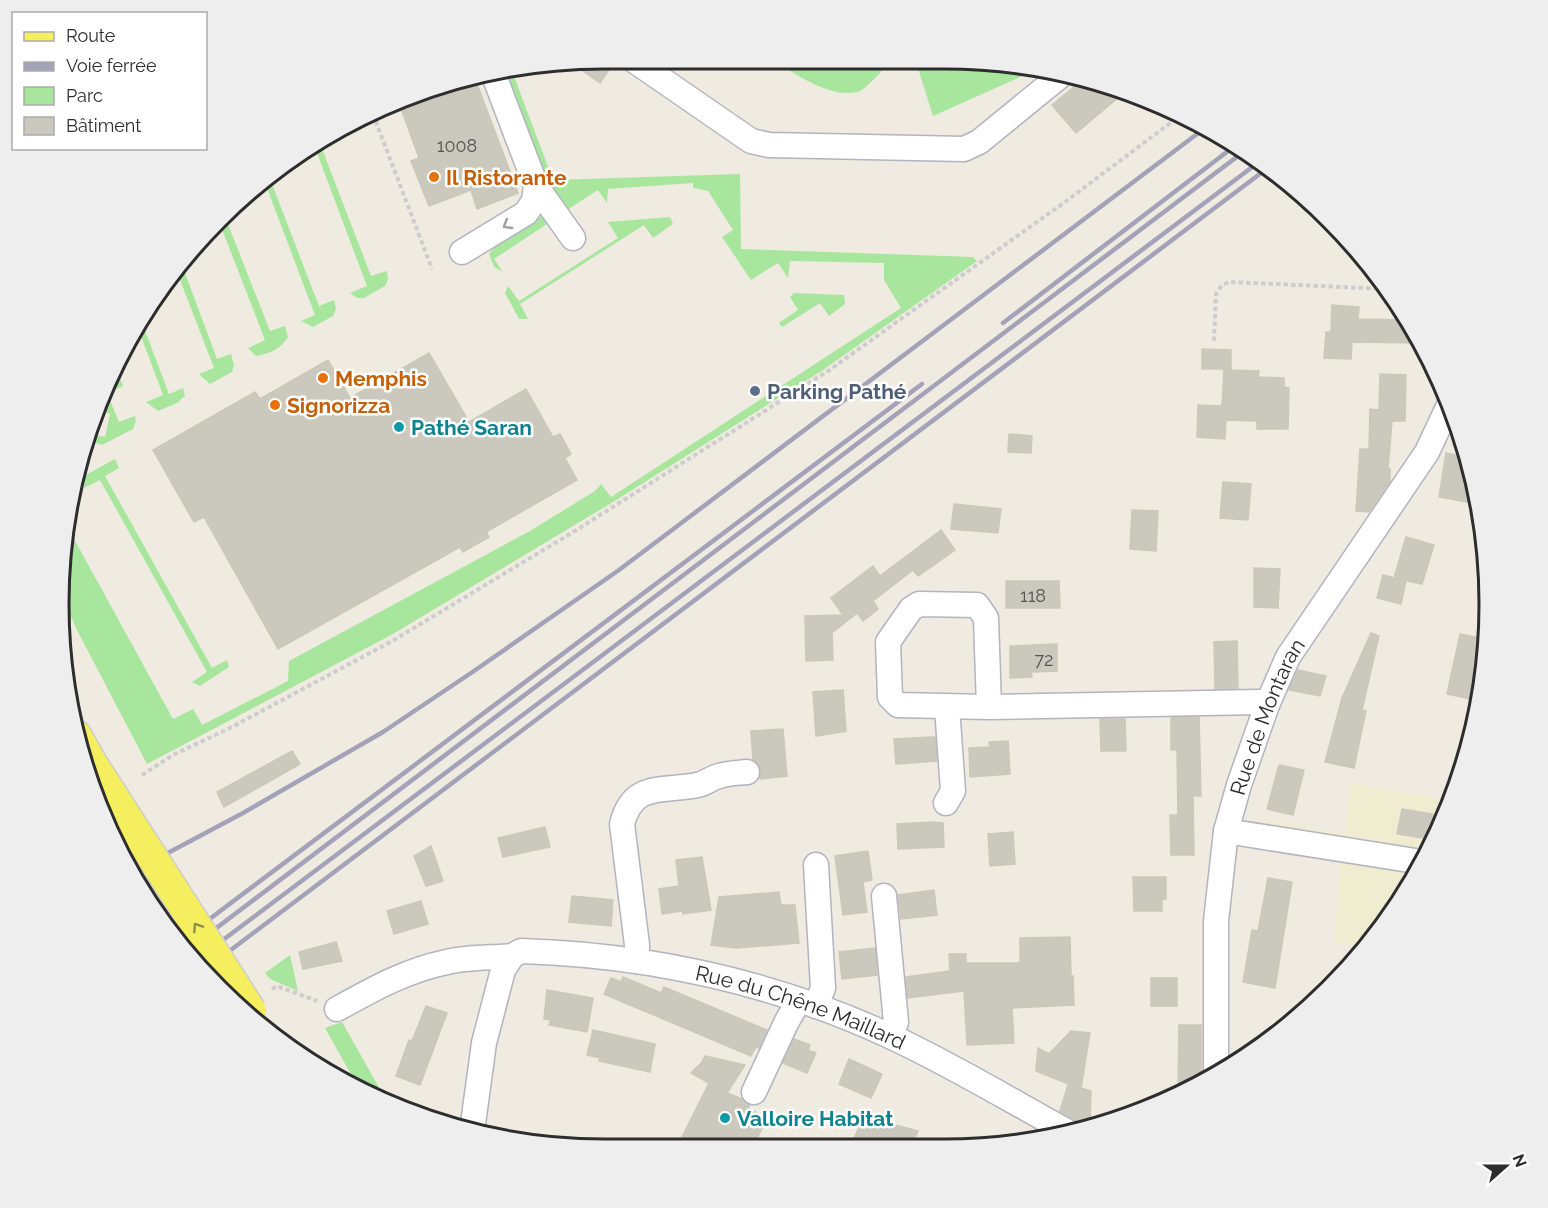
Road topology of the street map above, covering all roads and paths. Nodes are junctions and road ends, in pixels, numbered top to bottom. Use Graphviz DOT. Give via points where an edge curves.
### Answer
graph roads {
  1 [pos="647,69"];
  2 [pos="496,80"];
  3 [pos="1054,81"];
  4 [pos="375,120"];
  5 [pos="1173,121"];
  6 [pos="536,186"];
  7 [pos="573,238"];
  8 [pos="462,252"];
  9 [pos="432,269"];
  10 [pos="1376,289"];
  11 [pos="1214,340"];
  12 [pos="1444,415"];
  13 [pos="1267,705"];
  14 [pos="947,707"];
  15 [pos="989,707"];
  16 [pos="94,765"];
  17 [pos="747,772"];
  18 [pos="142,776"];
  19 [pos="946,803"];
  20 [pos="1226,831"];
  21 [pos="1413,861"];
  22 [pos="816,865"];
  23 [pos="884,896"];
  24 [pos="512,956"];
  25 [pos="637,961"];
  26 [pos="272,989"];
  27 [pos="243,998"];
  28 [pos="808,1003"];
  29 [pos="337,1009"];
  30 [pos="891,1036"];
  31 [pos="1216,1064"];
  32 [pos="754,1092"];
  33 [pos="473,1123"];
  34 [pos="1058,1127"];
  1 -- 3 [label="street" via="751,141 770,145 964,149 979,142"];
  2 -- 6 [label="street"];
  4 -- 9 [label="path"];
  5 -- 18 [label="path" via="818,377 394,640 173,755"];
  6 -- 7 [label="street"];
  6 -- 8 [label="street, one-way" via="534,201 526,213"];
  10 -- 11 [label="path" via="1230,282 1216,294"];
  12 -- 13 [label="street, Rue de Montaran" via="1427,452 1288,657"];
  13 -- 15 [label="street" via="1260,702"];
  13 -- 20 [label="street, Rue de Montaran"];
  14 -- 15 [label="street"];
  14 -- 15 [label="street" via="898,705 890,697 888,642 911,609 919,604 977,605 987,618"];
  14 -- 19 [label="street" via="953,791"];
  27 -- 16 [label="main road, one-way, bridge"];
  17 -- 25 [label="street" via="717,776 700,785 642,793 625,810 622,824"];
  20 -- 21 [label="street"];
  20 -- 31 [label="street, Rue de Montaran" via="1216,921"];
  22 -- 28 [label="street" via="823,988"];
  23 -- 30 [label="street" via="896,1022"];
  24 -- 25 [label="street, Rue du Chêne Maillard" via="521,951"];
  24 -- 29 [label="street, Rue du Chêne Maillard" via="449,961 408,972"];
  24 -- 33 [label="street" via="503,970 484,1043"];
  25 -- 28 [label="street, Rue du Chêne Maillard" via="726,979"];
  26 -- 29 [label="path" via="277,986"];
  28 -- 30 [label="street, Rue du Chêne Maillard"];
  28 -- 32 [label="street" via="786,1023"];
  30 -- 34 [label="street, Rue du Chêne Maillard"];
}
